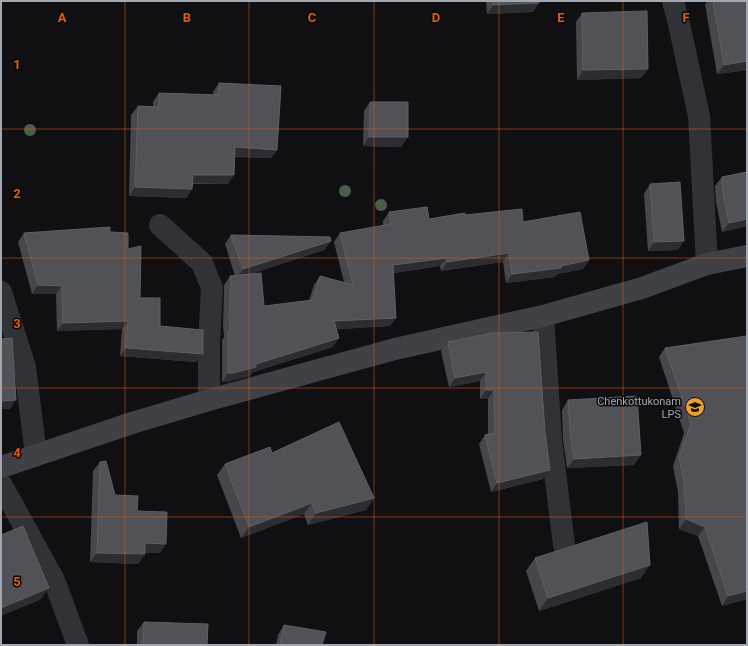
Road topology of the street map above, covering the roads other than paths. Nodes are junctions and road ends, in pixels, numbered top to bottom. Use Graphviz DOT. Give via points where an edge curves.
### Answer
graph roads {
  1 [pos="673,1"];
  2 [pos="160,225"];
  3 [pos="747,256"];
  4 [pos="707,264"];
  5 [pos="1,292"];
  6 [pos="543,316"];
  7 [pos="209,400"];
  8 [pos="36,455"];
  9 [pos="1,466"];
  10 [pos="1,484"];
  11 [pos="564,545"];
  12 [pos="78,645"];
  1 -- 4 [label="street" via="699,116"];
  2 -- 7 [label="street" via="202,263 212,288"];
  3 -- 4 [label="main road"];
  4 -- 6 [label="main road" via="642,288"];
  5 -- 8 [label="street" via="25,367"];
  6 -- 7 [label="main road" via="395,349"];
  6 -- 11 [label="street" via="551,440"];
  7 -- 8 [label="main road"];
  8 -- 9 [label="main road"];
  10 -- 12 [label="street" via="54,580"];
}
